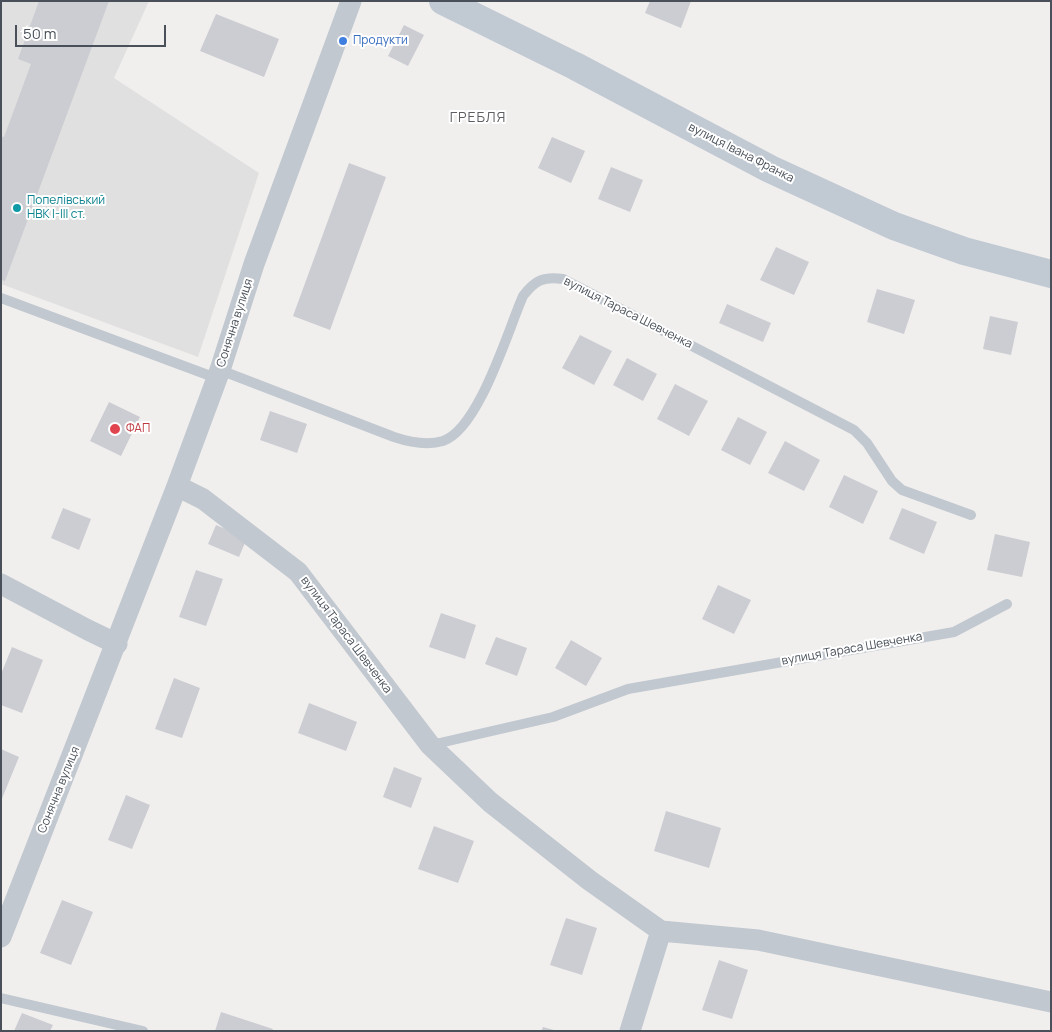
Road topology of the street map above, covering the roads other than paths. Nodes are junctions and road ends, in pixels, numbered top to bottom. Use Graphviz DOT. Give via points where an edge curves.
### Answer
graph roads {
  1 [pos="352,1"];
  2 [pos="443,1"];
  3 [pos="1051,274"];
  4 [pos="1,298"];
  5 [pos="218,374"];
  6 [pos="177,486"];
  7 [pos="971,515"];
  8 [pos="1,584"];
  9 [pos="1007,604"];
  10 [pos="117,644"];
  11 [pos="430,745"];
  12 [pos="661,931"];
  13 [pos="1,937"];
  14 [pos="1,998"];
  15 [pos="1051,1002"];
  16 [pos="143,1031"];
  17 [pos="630,1031"];
  1 -- 5 [label="street, Сонячна вулиця" via="254,264"];
  2 -- 3 [label="main road, вулиця Івана Франка" via="575,66 770,169 894,226 964,251"];
  4 -- 5 [label="lane, вулиця Тараса Шевченка"];
  5 -- 6 [label="street, Сонячна вулиця"];
  5 -- 7 [label="lane, вулиця Тараса Шевченка" via="394,438 415,443 443,441 470,418 523,296 544,278 563,279 854,430 902,490"];
  6 -- 10 [label="street, Сонячна вулиця"];
  6 -- 11 [label="street, вулиця Тараса Шевченка" via="203,499 298,572"];
  8 -- 10 [label="street"];
  9 -- 11 [label="lane, вулиця Тараса Шевченка" via="954,632 628,689 553,717"];
  10 -- 13 [label="street, Сонячна вулиця"];
  11 -- 12 [label="street, вулиця Тараса Шевченка" via="490,802 589,880"];
  12 -- 15 [label="street" via="758,940"];
  12 -- 17 [label="street"];
  14 -- 16 [label="lane"];
}
